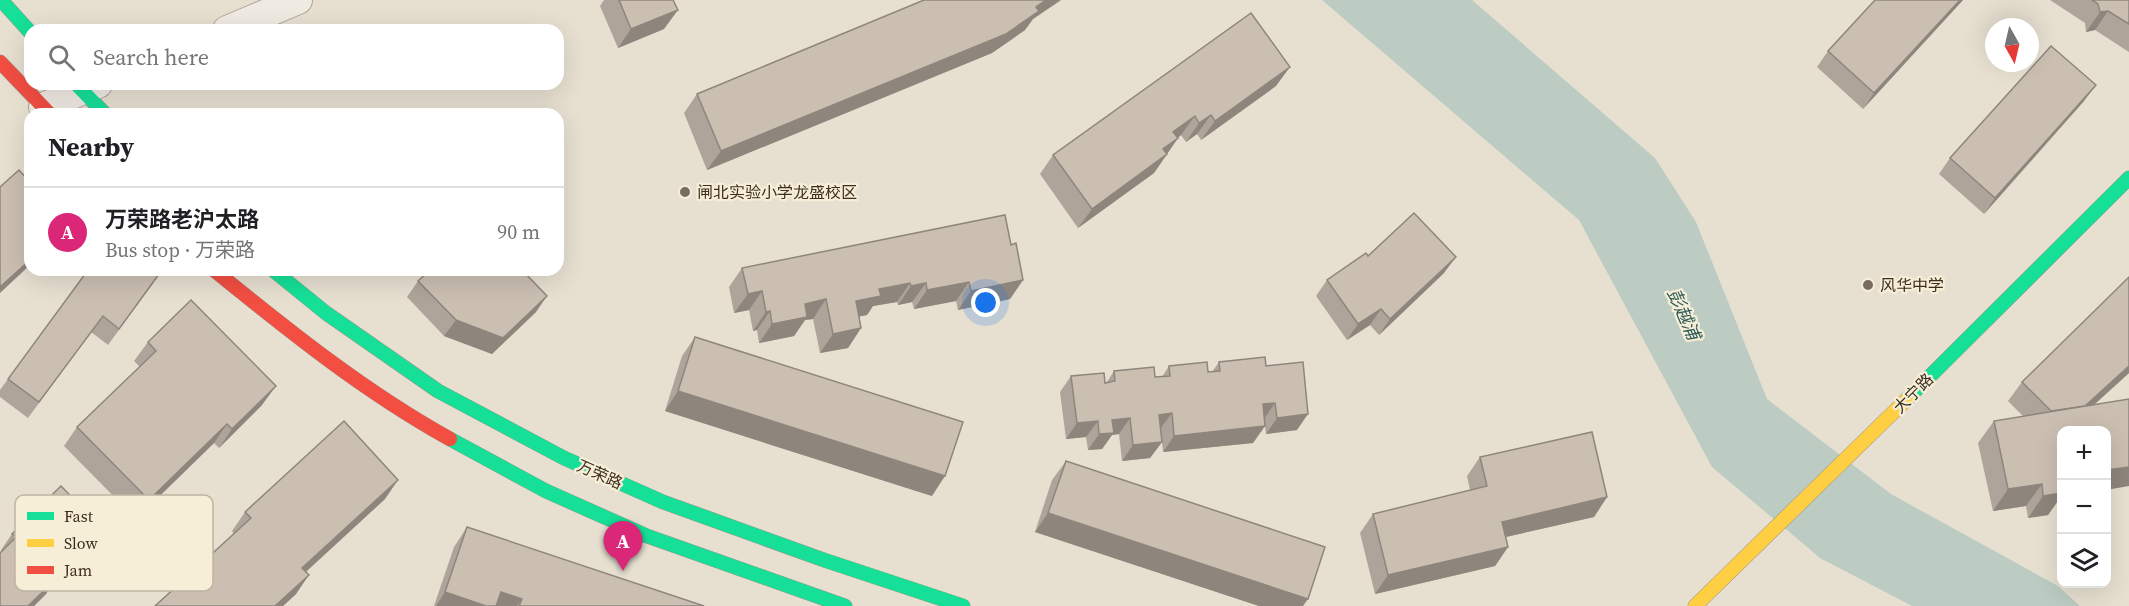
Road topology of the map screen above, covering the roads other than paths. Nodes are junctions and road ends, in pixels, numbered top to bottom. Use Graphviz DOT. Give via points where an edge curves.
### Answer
graph roads {
  1 [pos="1,0"];
  2 [pos="298,0"];
  3 [pos="241,24"];
  4 [pos="24,25"];
  5 [pos="0,62"];
  6 [pos="24,87"];
  7 [pos="27,90"];
  8 [pos="79,90"];
  9 [pos="89,90"];
  10 [pos="44,108"];
  11 [pos="49,108"];
  12 [pos="101,108"];
  13 [pos="2129,178"];
  14 [pos="221,276"];
  15 [pos="280,276"];
  16 [pos="845,606"];
  17 [pos="963,606"];
  18 [pos="1695,606"];
  1 -- 4 [label="main road"];
  2 -- 3 [label="street"];
  5 -- 6 [label="main road"];
  7 -- 10 [label="main road"];
  8 -- 11 [label="street"];
  9 -- 12 [label="main road"];
  13 -- 18 [label="main road, 大宁路"];
  14 -- 16 [label="main road" via="305,344 419,422 546,491 647,536"];
  15 -- 17 [label="main road, 万荣路" via="326,313 438,391 564,458 663,502"];
}
